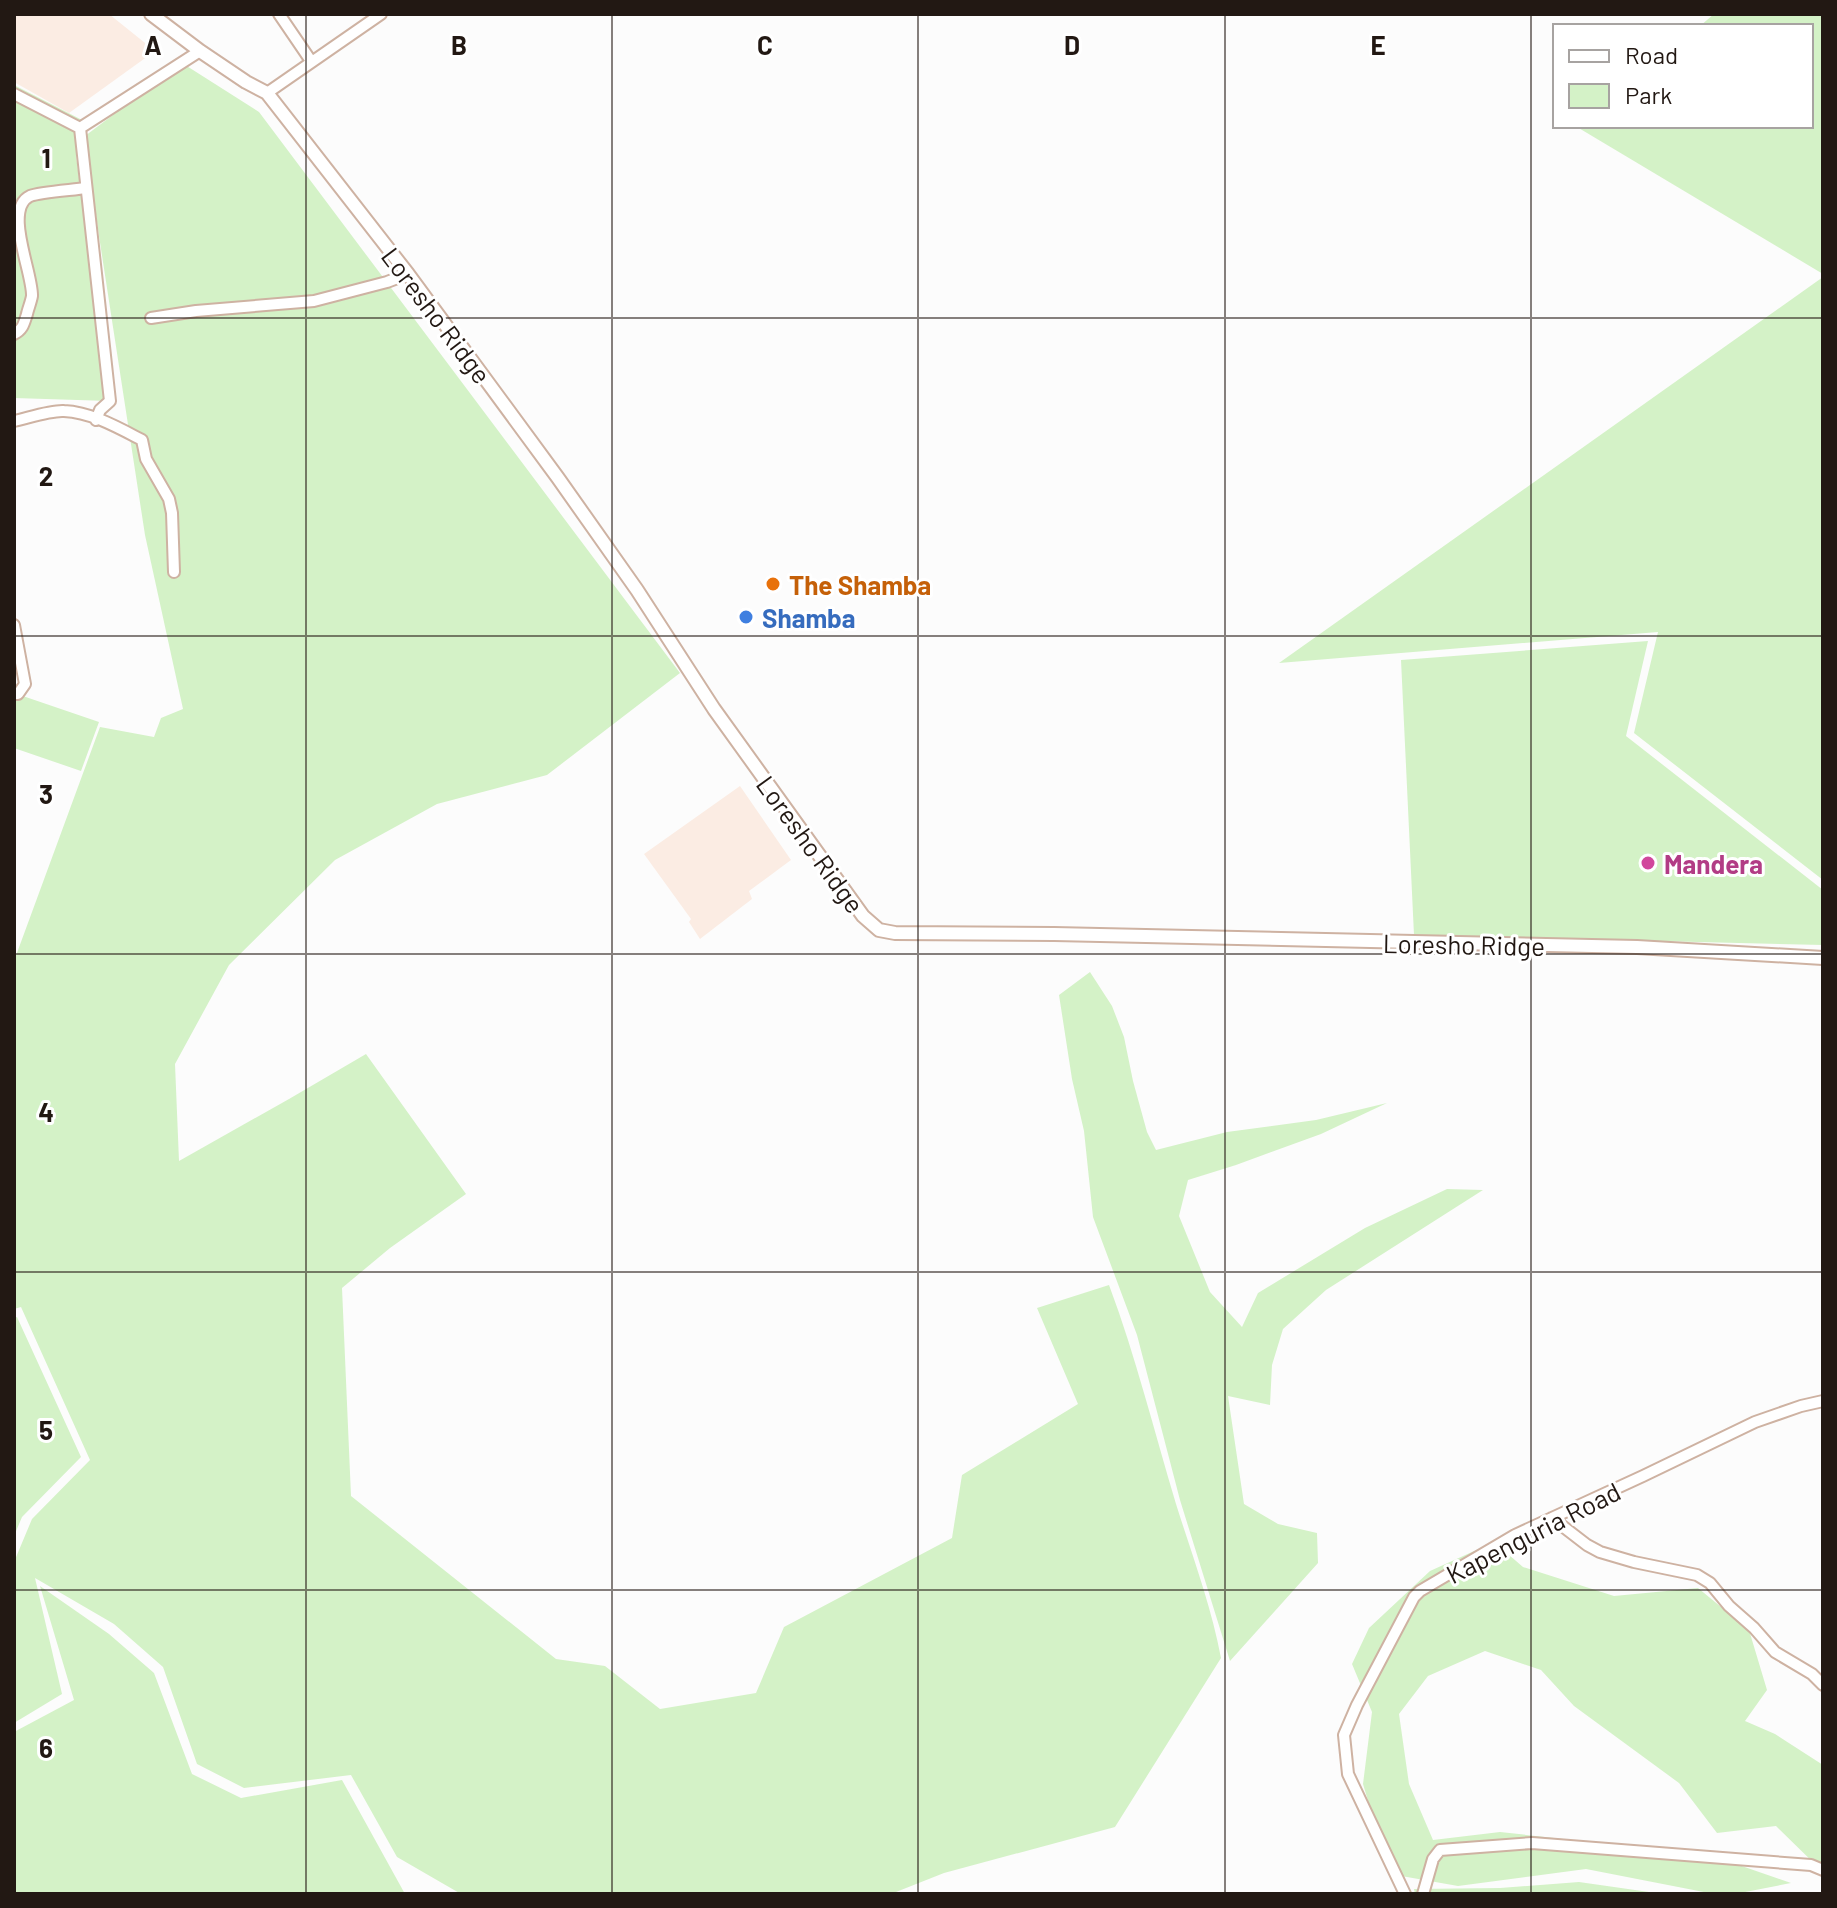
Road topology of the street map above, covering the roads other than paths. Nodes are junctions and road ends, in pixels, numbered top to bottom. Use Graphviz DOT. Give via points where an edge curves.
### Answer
graph roads {
  1 [pos="151,14"];
  2 [pos="279,14"];
  3 [pos="381,14"];
  4 [pos="200,51"];
  5 [pos="311,61"];
  6 [pos="267,93"];
  7 [pos="14,94"];
  8 [pos="80,128"];
  9 [pos="86,188"];
  10 [pos="408,274"];
  11 [pos="151,318"];
  12 [pos="14,334"];
  13 [pos="96,420"];
  14 [pos="14,421"];
  15 [pos="174,572"];
  16 [pos="14,625"];
  17 [pos="14,694"];
  18 [pos="1823,958"];
  19 [pos="1823,1401"];
  20 [pos="1552,1518"];
  21 [pos="1823,1685"];
  22 [pos="1823,1870"];
  23 [pos="1405,1894"];
  24 [pos="1423,1894"];
  1 -- 4 [label="street, Loresho Ridge"];
  2 -- 5 [label="street"];
  3 -- 5 [label="street"];
  4 -- 6 [label="street, Loresho Ridge"];
  4 -- 8 [label="street"];
  5 -- 6 [label="street"];
  6 -- 10 [label="street, Loresho Ridge"];
  7 -- 8 [label="street"];
  8 -- 9 [label="street"];
  9 -- 12 [label="street" via="31,196 22,203 19,226 32,296 24,324"];
  9 -- 13 [label="street" via="110,401"];
  10 -- 11 [label="street" via="314,301"];
  10 -- 18 [label="street, Loresho Ridge" via="637,590 741,747 863,916 879,930 1637,947"];
  13 -- 14 [label="street" via="63,411"];
  13 -- 15 [label="street" via="142,440 146,459 169,499"];
  16 -- 17 [label="street" via="25,684"];
  19 -- 20 [label="street, Kapenguria Road" via="1755,1422"];
  20 -- 21 [label="street" via="1600,1552 1697,1575 1710,1583 1775,1652"];
  20 -- 23 [label="street, Kapenguria Road" via="1414,1597 1344,1735 1348,1774"];
  22 -- 24 [label="street" via="1532,1843 1440,1850"];
}
